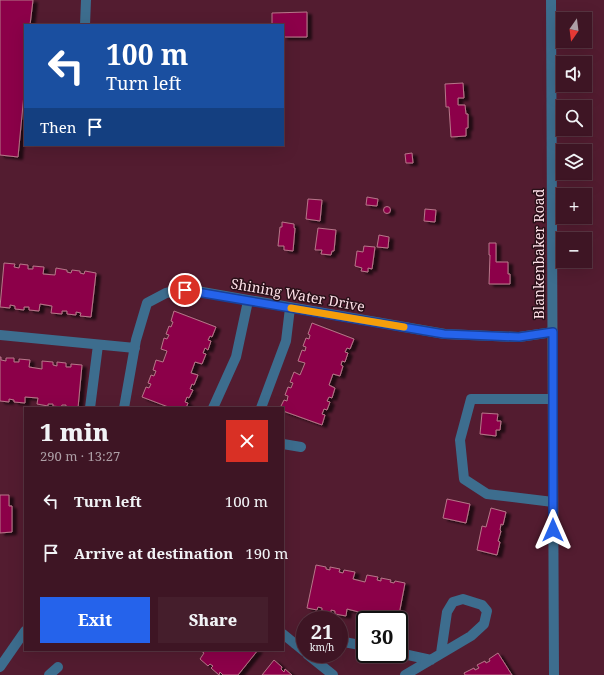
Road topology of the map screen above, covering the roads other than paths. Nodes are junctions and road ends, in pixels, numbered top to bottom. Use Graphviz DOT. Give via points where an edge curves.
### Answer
graph roads {
  1 [pos="86,0"];
  2 [pos="552,0"];
  3 [pos="85,24"];
  4 [pos="248,301"];
  5 [pos="290,308"];
  6 [pos="553,332"];
  7 [pos="0,335"];
  8 [pos="98,345"];
  9 [pos="135,348"];
  10 [pos="553,399"];
  11 [pos="90,407"];
  12 [pos="124,407"];
  13 [pos="213,407"];
  14 [pos="261,407"];
  15 [pos="284,444"];
  16 [pos="301,447"];
  17 [pos="553,502"];
  18 [pos="24,632"];
  19 [pos="284,635"];
  20 [pos="295,644"];
  21 [pos="441,653"];
  22 [pos="408,655"];
  23 [pos="431,660"];
  24 [pos="318,663"];
  25 [pos="0,667"];
  26 [pos="58,667"];
  27 [pos="49,675"];
  28 [pos="333,675"];
  29 [pos="405,675"];
  30 [pos="554,675"];
  1 -- 3 [label="street"];
  2 -- 6 [label="street, Blankenbaker Road"];
  4 -- 5 [label="street, Shining Water Drive"];
  4 -- 9 [label="street, Shining Water Drive" via="185,290 166,293 147,304"];
  4 -- 13 [label="street" via="236,357"];
  5 -- 6 [label="street, Shining Water Drive" via="444,334 519,337"];
  5 -- 14 [label="street" via="286,341"];
  6 -- 10 [label="street, Blankenbaker Road"];
  7 -- 8 [label="street"];
  8 -- 9 [label="street"];
  8 -- 11 [label="street"];
  9 -- 12 [label="street, Shining Water Drive"];
  10 -- 17 [label="street, Blankenbaker Road"];
  10 -- 17 [label="street" via="471,399 460,440 464,479 487,494"];
  15 -- 16 [label="street"];
  17 -- 30 [label="street, Blankenbaker Road"];
  18 -- 25 [label="street"];
  19 -- 20 [label="street"];
  21 -- 21 [label="street" via="471,636 484,624 487,611 482,605 463,599 453,602 447,612"];
  21 -- 23 [label="street"];
  22 -- 23 [label="street"];
  23 -- 29 [label="street"];
  24 -- 28 [label="street"];
  26 -- 27 [label="street"];
}
